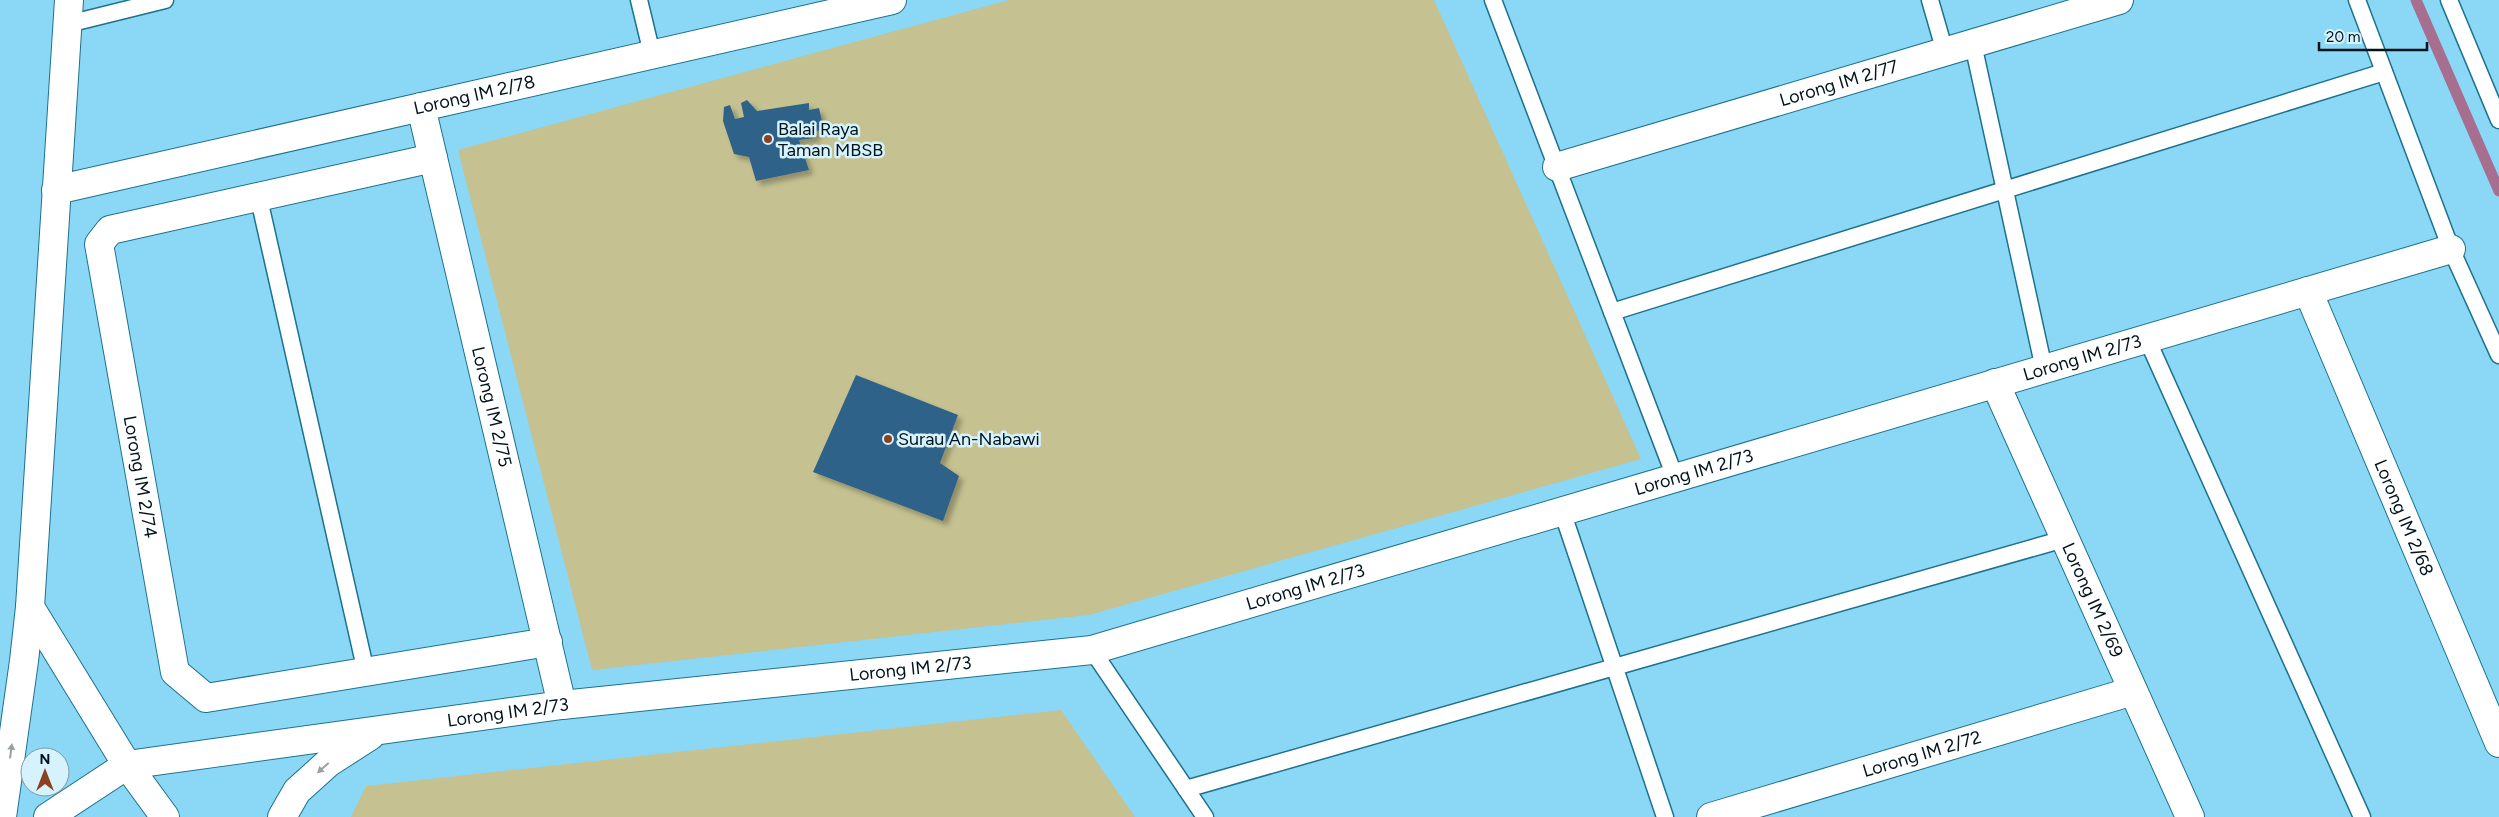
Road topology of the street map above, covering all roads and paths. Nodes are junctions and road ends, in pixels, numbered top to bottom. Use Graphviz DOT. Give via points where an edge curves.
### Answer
graph roads {
  1 [pos="165,0"];
  2 [pos="639,0"];
  3 [pos="892,0"];
  4 [pos="1930,0"];
  5 [pos="2119,0"];
  6 [pos="2357,0"];
  7 [pos="2449,0"];
  8 [pos="1496,1"];
  9 [pos="68,12"];
  10 [pos="1973,44"];
  11 [pos="1944,52"];
  12 [pos="652,54"];
  13 [pos="2384,72"];
  14 [pos="421,107"];
  15 [pos="2499,120"];
  16 [pos="433,158"];
  17 [pos="1557,167"];
  18 [pos="56,190"];
  19 [pos="2005,190"];
  20 [pos="259,199"];
  21 [pos="2451,249"];
  22 [pos="2308,291"];
  23 [pos="1612,312"];
  24 [pos="2147,339"];
  25 [pos="2499,355"];
  26 [pos="2044,369"];
  27 [pos="1995,383"];
  28 [pos="1675,478"];
  29 [pos="1562,511"];
  30 [pos="2064,539"];
  31 [pos="30,607"];
  32 [pos="548,642"];
  33 [pos="1092,650"];
  34 [pos="1614,667"];
  35 [pos="366,672"];
  36 [pos="2133,691"];
  37 [pos="562,705"];
  38 [pos="378,731"];
  39 [pos="2499,743"];
  40 [pos="127,765"];
  41 [pos="1186,789"];
  42 [pos="1743,812"];
  43 [pos="2,817"];
  44 [pos="48,817"];
  45 [pos="165,817"];
  46 [pos="282,817"];
  47 [pos="1205,817"];
  48 [pos="1665,817"];
  49 [pos="1711,817"];
  50 [pos="2190,817"];
  51 [pos="2362,817"];
  1 -- 9 [label="lane"];
  2 -- 12 [label="lane"];
  3 -- 12 [label="street, Lorong IM 2/78"];
  4 -- 11 [label="lane"];
  5 -- 10 [label="street, Lorong IM 2/77"];
  6 -- 13 [label="lane"];
  7 -- 15 [label="lane"];
  8 -- 17 [label="lane"];
  9 -- 18 [label="street"];
  10 -- 11 [label="street, Lorong IM 2/77"];
  10 -- 19 [label="lane"];
  11 -- 17 [label="street, Lorong IM 2/77"];
  12 -- 14 [label="street, Lorong IM 2/78"];
  13 -- 19 [label="lane"];
  13 -- 21 [label="lane"];
  14 -- 16 [label="street, Lorong IM 2/75"];
  14 -- 18 [label="street, Lorong IM 2/78"];
  16 -- 20 [label="street, Lorong IM 2/74"];
  16 -- 32 [label="street, Lorong IM 2/75"];
  17 -- 23 [label="lane"];
  18 -- 31 [label="street"];
  19 -- 23 [label="lane"];
  19 -- 26 [label="lane"];
  20 -- 35 [label="lane"];
  20 -- 35 [label="street, Lorong IM 2/74" via="110,230 99,244 175,672 206,698"];
  21 -- 22 [label="street, Lorong IM 2/73"];
  21 -- 25 [label="lane"];
  22 -- 24 [label="street, Lorong IM 2/73"];
  22 -- 39 [label="street, Lorong IM 2/68"];
  23 -- 28 [label="lane"];
  24 -- 26 [label="street, Lorong IM 2/73"];
  24 -- 51 [label="lane"];
  26 -- 27 [label="street, Lorong IM 2/73"];
  27 -- 28 [label="street, Lorong IM 2/73"];
  27 -- 30 [label="street, Lorong IM 2/69"];
  28 -- 29 [label="street, Lorong IM 2/73"];
  29 -- 33 [label="street, Lorong IM 2/73"];
  29 -- 34 [label="lane"];
  30 -- 34 [label="lane"];
  30 -- 36 [label="street, Lorong IM 2/69"];
  31 -- 40 [label="street"];
  43 -- 31 [label="street, one-way"];
  32 -- 35 [label="street, Lorong IM 2/74"];
  32 -- 37 [label="street, Lorong IM 2/75"];
  33 -- 37 [label="street, Lorong IM 2/73"];
  33 -- 41 [label="lane"];
  34 -- 41 [label="lane"];
  34 -- 48 [label="lane"];
  36 -- 42 [label="street, Lorong IM 2/72"];
  36 -- 50 [label="street, Lorong IM 2/69"];
  37 -- 38 [label="street, Lorong IM 2/73"];
  38 -- 40 [label="street, Lorong IM 2/73"];
  38 -- 46 [label="street, one-way" via="328,763 297,791"];
  40 -- 44 [label="street"];
  40 -- 45 [label="street"];
  41 -- 47 [label="lane"];
  42 -- 49 [label="street, Lorong IM 2/72"];
}
